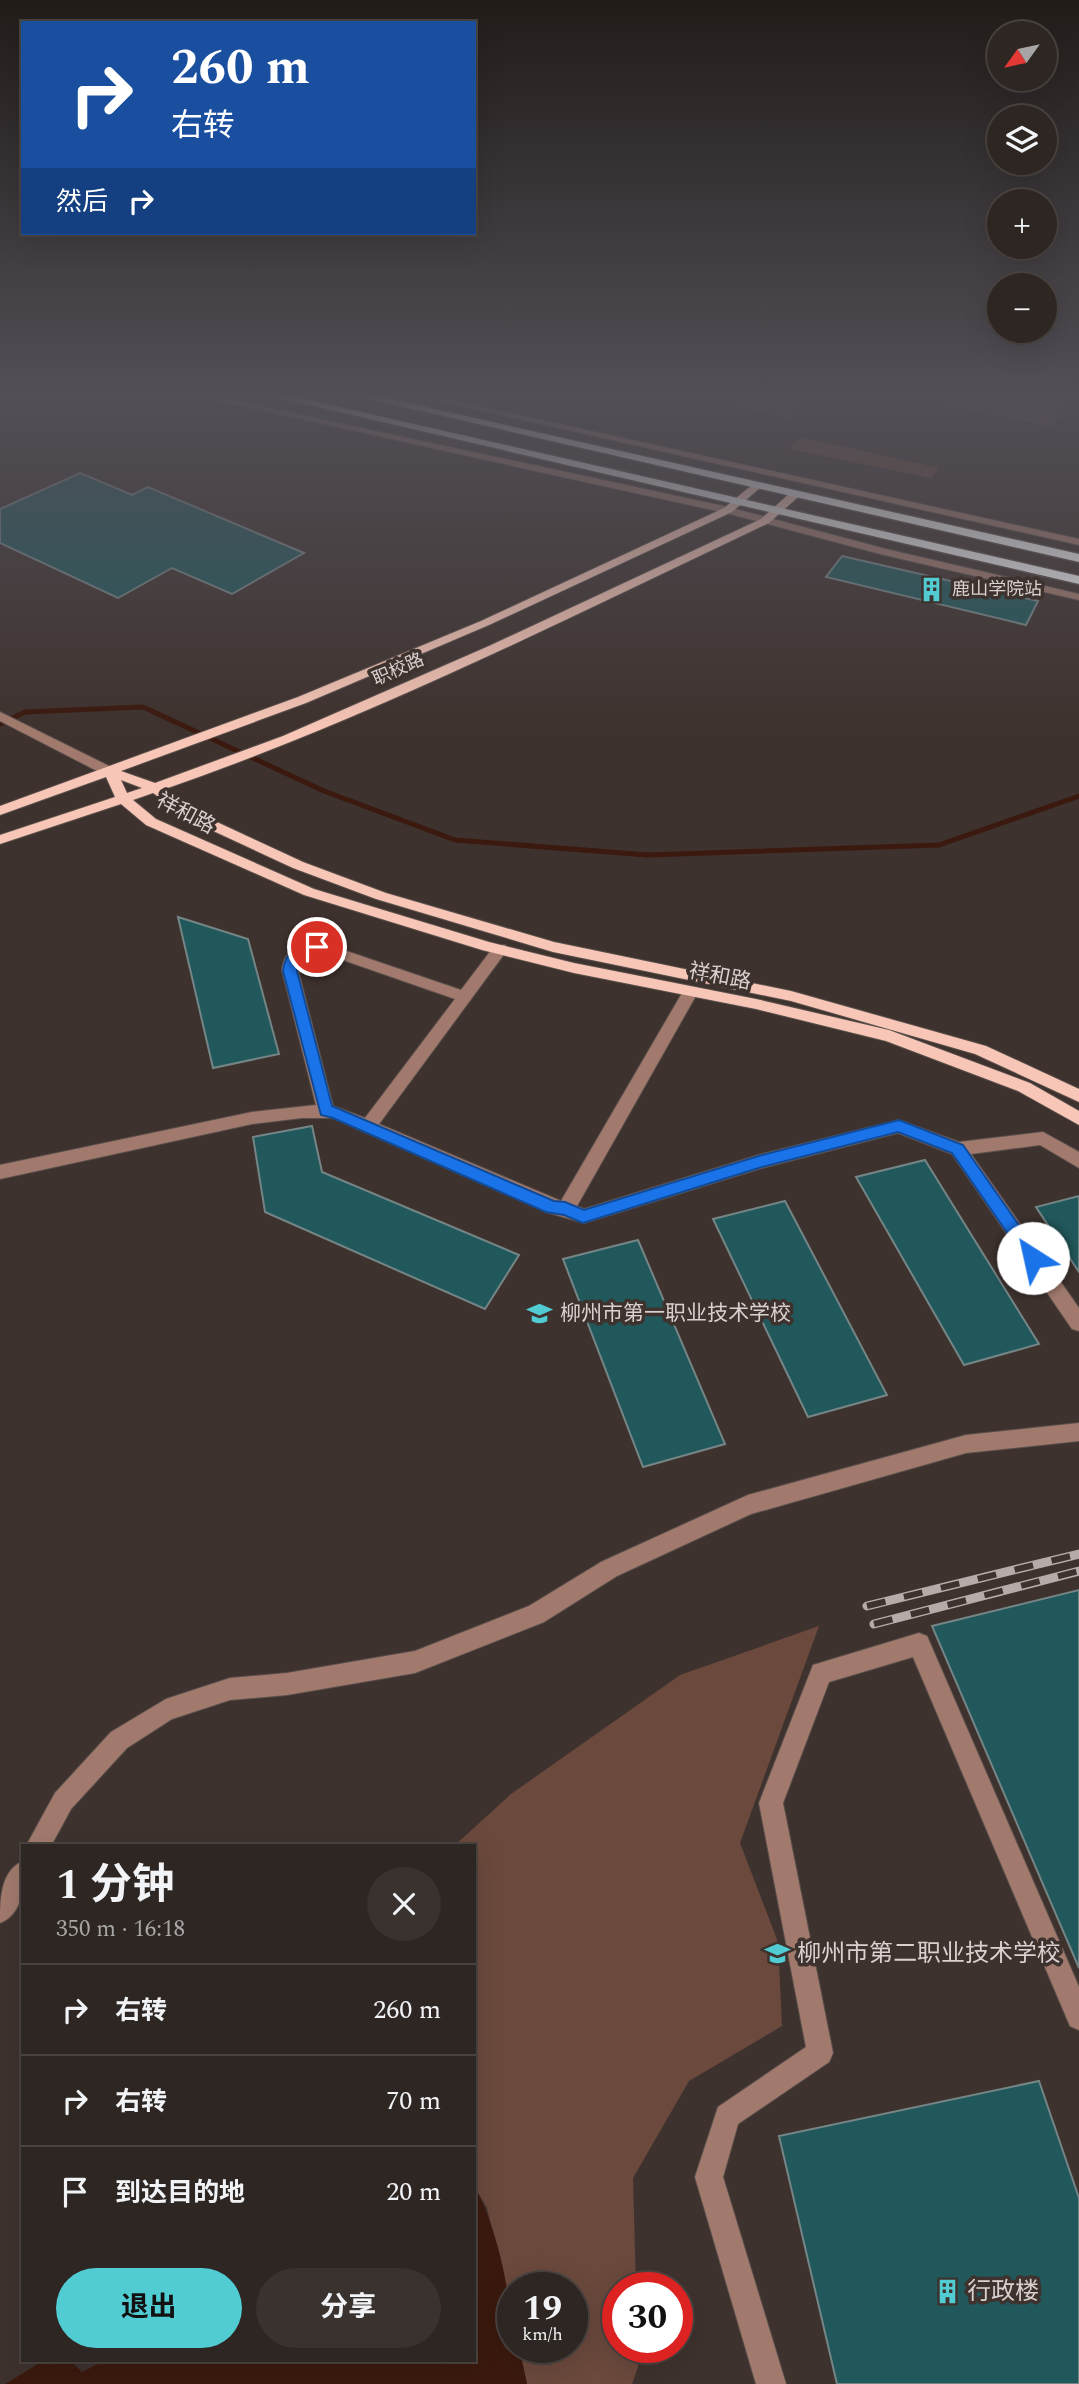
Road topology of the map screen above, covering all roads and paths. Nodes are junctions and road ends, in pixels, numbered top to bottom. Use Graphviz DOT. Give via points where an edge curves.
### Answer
graph roads {
  1 [pos="730,507"];
  2 [pos="736,507"];
  3 [pos="742,507"];
  4 [pos="782,507"];
  5 [pos="849,507"];
  6 [pos="926,507"];
  7 [pos="778,512"];
  8 [pos="765,521"];
  9 [pos="1079,541"];
  10 [pos="1079,558"];
  11 [pos="1079,580"];
  12 [pos="1079,597"];
  13 [pos="0,716"];
  14 [pos="110,772"];
  15 [pos="155,788"];
  16 [pos="123,799"];
  17 [pos="0,811"];
  18 [pos="0,840"];
  19 [pos="500,949"];
  20 [pos="690,992"];
  21 [pos="465,997"];
  22 [pos="1079,1097"];
  23 [pos="326,1111"];
  24 [pos="1079,1119"];
  25 [pos="368,1126"];
  26 [pos="958,1149"];
  27 [pos="1079,1161"];
  28 [pos="0,1172"];
  29 [pos="565,1209"];
  30 [pos="1079,1323"];
  31 [pos="1079,1432"];
  32 [pos="39,1844"];
  33 [pos="21,1876"];
  34 [pos="0,1911"];
  35 [pos="1079,2017"];
  36 [pos="771,2384"];
  1 -- 14 [label="main road, 职校路" via="485,623 302,700"];
  2 -- 8 [label="street"];
  3 -- 7 [label="highway"];
  4 -- 7 [label="main road, 职校路"];
  5 -- 10 [label="highway"];
  6 -- 9 [label="street"];
  7 -- 8 [label="main road, 职校路"];
  7 -- 11 [label="highway"];
  8 -- 12 [label="street"];
  8 -- 15 [label="main road, 职校路" via="327,723"];
  13 -- 14 [label="street"];
  14 -- 15 [label="main road, 祥和路"];
  14 -- 16 [label="main road, 祥和路"];
  14 -- 17 [label="main road, 职校路"];
  15 -- 16 [label="main road, 职校路"];
  15 -- 22 [label="main road, 祥和路" via="200,819 298,865 382,896 554,947 791,996 980,1050"];
  16 -- 18 [label="main road, 职校路"];
  16 -- 19 [label="main road, 祥和路" via="178,836 309,892"];
  19 -- 20 [label="main road, 祥和路"];
  19 -- 21 [label="street"];
  20 -- 24 [label="main road, 祥和路" via="889,1037 1024,1087"];
  20 -- 29 [label="street"];
  21 -- 23 [label="street" via="348,955 317,947 300,950 291,959 290,971"];
  21 -- 25 [label="street"];
  23 -- 25 [label="street"];
  23 -- 28 [label="street" via="241,1121 77,1152"];
  25 -- 29 [label="street"];
  26 -- 27 [label="street" via="1043,1138"];
  26 -- 29 [label="street" via="899,1126 762,1161 583,1216"];
  26 -- 30 [label="street"];
  31 -- 32 [label="street" via="966,1444 748,1505 609,1569 536,1614 415,1662 230,1689 166,1710 120,1740 63,1801"];
  33 -- 34 [label="street"];
  35 -- 36 [label="street" via="919,1644 821,1673 771,1803 820,2053 727,2116 709,2178"];
}
